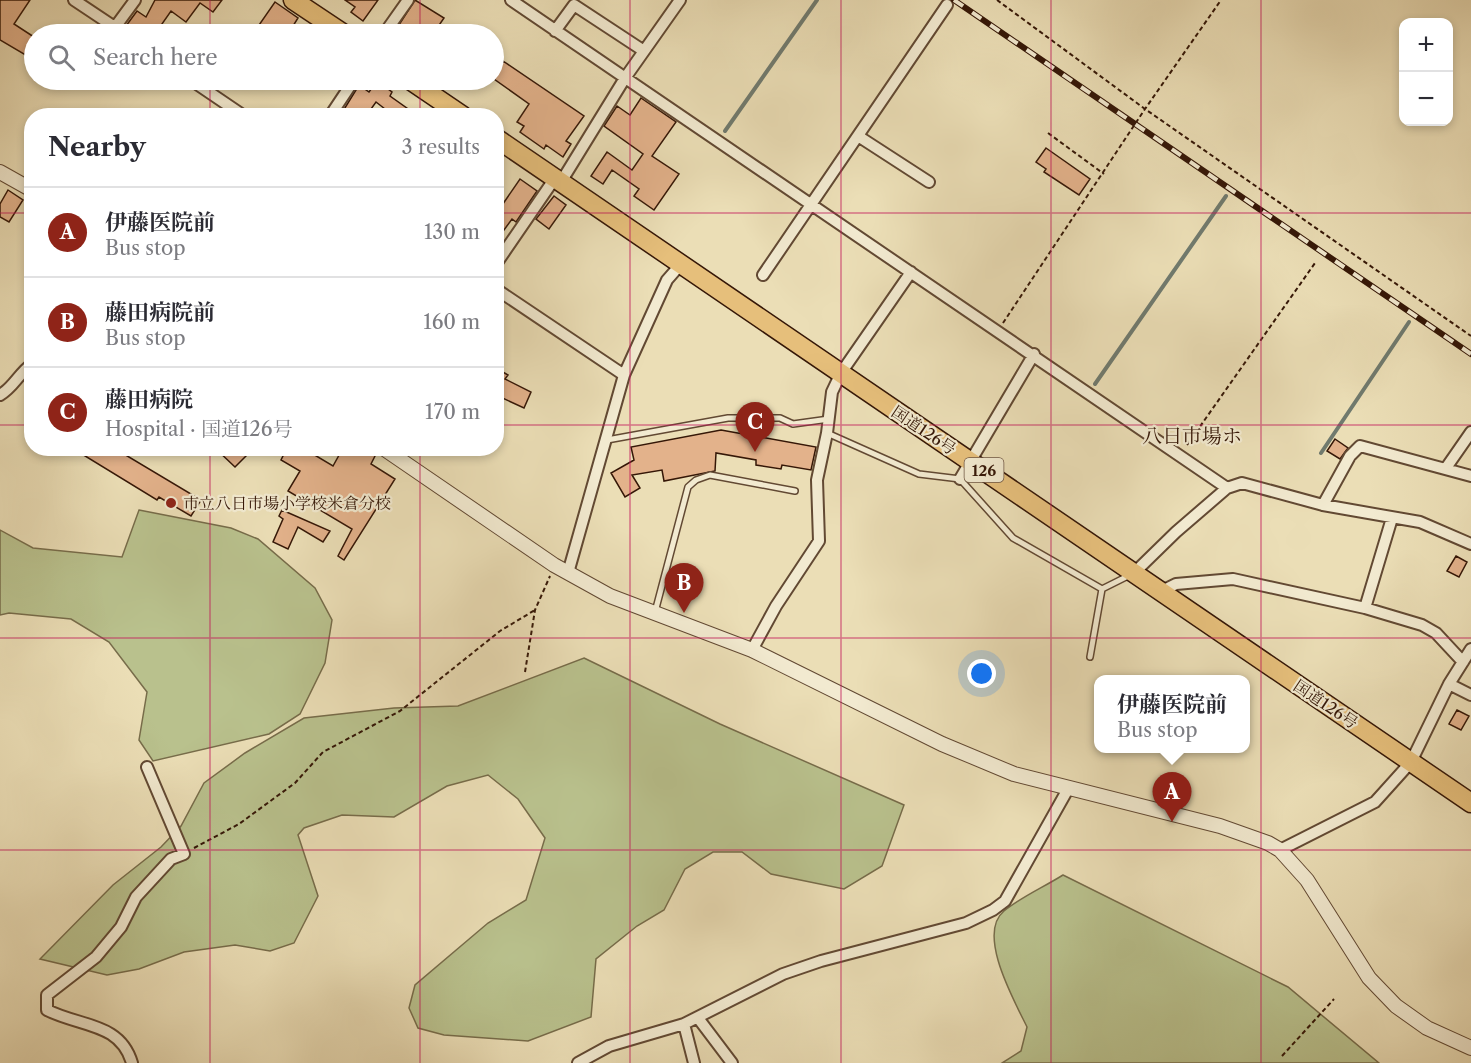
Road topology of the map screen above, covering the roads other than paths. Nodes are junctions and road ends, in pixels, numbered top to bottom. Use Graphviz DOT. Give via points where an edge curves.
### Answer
graph roads {
  1 [pos="135,0"];
  2 [pos="293,0"];
  3 [pos="408,0"];
  4 [pos="511,0"];
  5 [pos="680,0"];
  6 [pos="82,2"];
  7 [pos="947,6"];
  8 [pos="106,24"];
  9 [pos="118,24"];
  10 [pos="329,24"];
  11 [pos="391,24"];
  12 [pos="555,31"];
  13 [pos="644,51"];
  14 [pos="625,78"];
  15 [pos="206,90"];
  16 [pos="347,90"];
  17 [pos="425,90"];
  18 [pos="232,108"];
  19 [pos="335,108"];
  20 [pos="451,108"];
  21 [pos="858,136"];
  22 [pos="504,143"];
  23 [pos="0,172"];
  24 [pos="558,180"];
  25 [pos="929,182"];
  26 [pos="24,186"];
  27 [pos="812,203"];
  28 [pos="504,253"];
  29 [pos="681,264"];
  30 [pos="911,272"];
  31 [pos="763,275"];
  32 [pos="504,294"];
  33 [pos="1034,354"];
  34 [pos="24,369"];
  35 [pos="841,373"];
  36 [pos="624,375"];
  37 [pos="0,395"];
  38 [pos="829,419"];
  39 [pos="1471,432"];
  40 [pos="827,433"];
  41 [pos="605,441"];
  42 [pos="395,456"];
  43 [pos="969,460"];
  44 [pos="1446,468"];
  45 [pos="1471,476"];
  46 [pos="960,479"];
  47 [pos="1227,488"];
  48 [pos="795,491"];
  49 [pos="1323,505"];
  50 [pos="1392,518"];
  51 [pos="1471,544"];
  52 [pos="568,573"];
  53 [pos="1134,573"];
  54 [pos="1102,589"];
  55 [pos="1160,592"];
  56 [pos="1365,608"];
  57 [pos="655,612"];
  58 [pos="1471,649"];
  59 [pos="752,650"];
  60 [pos="1090,657"];
  61 [pos="1463,662"];
  62 [pos="1449,684"];
  63 [pos="1471,695"];
  64 [pos="1411,762"];
  65 [pos="147,767"];
  66 [pos="1068,789"];
  67 [pos="1471,803"];
  68 [pos="1280,850"];
  69 [pos="698,1018"];
  70 [pos="684,1024"];
  71 [pos="1471,1048"];
  72 [pos="132,1063"];
  73 [pos="578,1063"];
  74 [pos="694,1063"];
  75 [pos="732,1063"];
  1 -- 9 [label="street"];
  2 -- 10 [label="highway"];
  3 -- 11 [label="street"];
  4 -- 12 [label="street"];
  5 -- 13 [label="street"];
  6 -- 8 [label="street"];
  7 -- 21 [label="street"];
  12 -- 13 [label="street" via="574,5"];
  12 -- 14 [label="street"];
  13 -- 14 [label="street"];
  14 -- 24 [label="street"];
  14 -- 27 [label="street"];
  15 -- 18 [label="street"];
  16 -- 19 [label="street"];
  17 -- 20 [label="highway"];
  21 -- 25 [label="street"];
  21 -- 27 [label="street"];
  22 -- 24 [label="highway, 国道126号 / 126"];
  23 -- 26 [label="street"];
  24 -- 28 [label="street"];
  24 -- 29 [label="highway, 国道126号 / 126"];
  27 -- 30 [label="street"];
  27 -- 31 [label="street"];
  29 -- 35 [label="highway, 国道126号 / 126"];
  29 -- 36 [label="street" via="667,280"];
  30 -- 33 [label="street"];
  30 -- 35 [label="street"];
  32 -- 36 [label="street"];
  33 -- 43 [label="street"];
  33 -- 47 [label="street"];
  34 -- 37 [label="street"];
  35 -- 38 [label="street" via="832,392"];
  35 -- 43 [label="highway, 国道126号 / 126"];
  36 -- 41 [label="street"];
  38 -- 40 [label="street"];
  38 -- 41 [label="lane" via="793,424 780,418 728,418"];
  39 -- 44 [label="street"];
  40 -- 46 [label="lane" via="919,474"];
  40 -- 59 [label="street" via="817,480 819,541"];
  41 -- 52 [label="street"];
  42 -- 52 [label="street"];
  43 -- 46 [label="street"];
  43 -- 53 [label="highway, 国道126号 / 126"];
  44 -- 45 [label="street"];
  44 -- 49 [label="street" via="1360,446 1350,456"];
  46 -- 54 [label="lane" via="1013,538"];
  47 -- 49 [label="street" via="1242,483"];
  47 -- 53 [label="street"];
  48 -- 57 [label="lane" via="710,475 696,480 688,488"];
  49 -- 50 [label="street"];
  50 -- 51 [label="street" via="1420,522"];
  50 -- 56 [label="street"];
  52 -- 57 [label="street" via="610,596"];
  53 -- 54 [label="lane"];
  53 -- 55 [label="highway, 国道126号 / 126"];
  54 -- 60 [label="lane"];
  55 -- 56 [label="street" via="1176,584 1233,579"];
  55 -- 64 [label="highway, 国道126号 / 126"];
  56 -- 61 [label="street" via="1422,625 1436,633"];
  57 -- 59 [label="street"];
  58 -- 61 [label="street"];
  59 -- 66 [label="street" via="992,766"];
  61 -- 62 [label="street"];
  62 -- 63 [label="street"];
  62 -- 64 [label="street"];
  64 -- 67 [label="highway, 国道126号 / 126"];
  64 -- 68 [label="street" via="1375,802"];
  65 -- 72 [label="street" via="184,854 171,859 136,897 121,927 96,957 47,995 47,1010 118,1038"];
  66 -- 68 [label="street" via="1221,826"];
  66 -- 69 [label="street" via="1005,901 993,910 966,923 793,971"];
  68 -- 71 [label="street" via="1307,880 1369,978 1427,1028"];
  69 -- 70 [label="street"];
  69 -- 75 [label="street"];
  70 -- 73 [label="street" via="618,1043"];
  70 -- 74 [label="street"];
}
